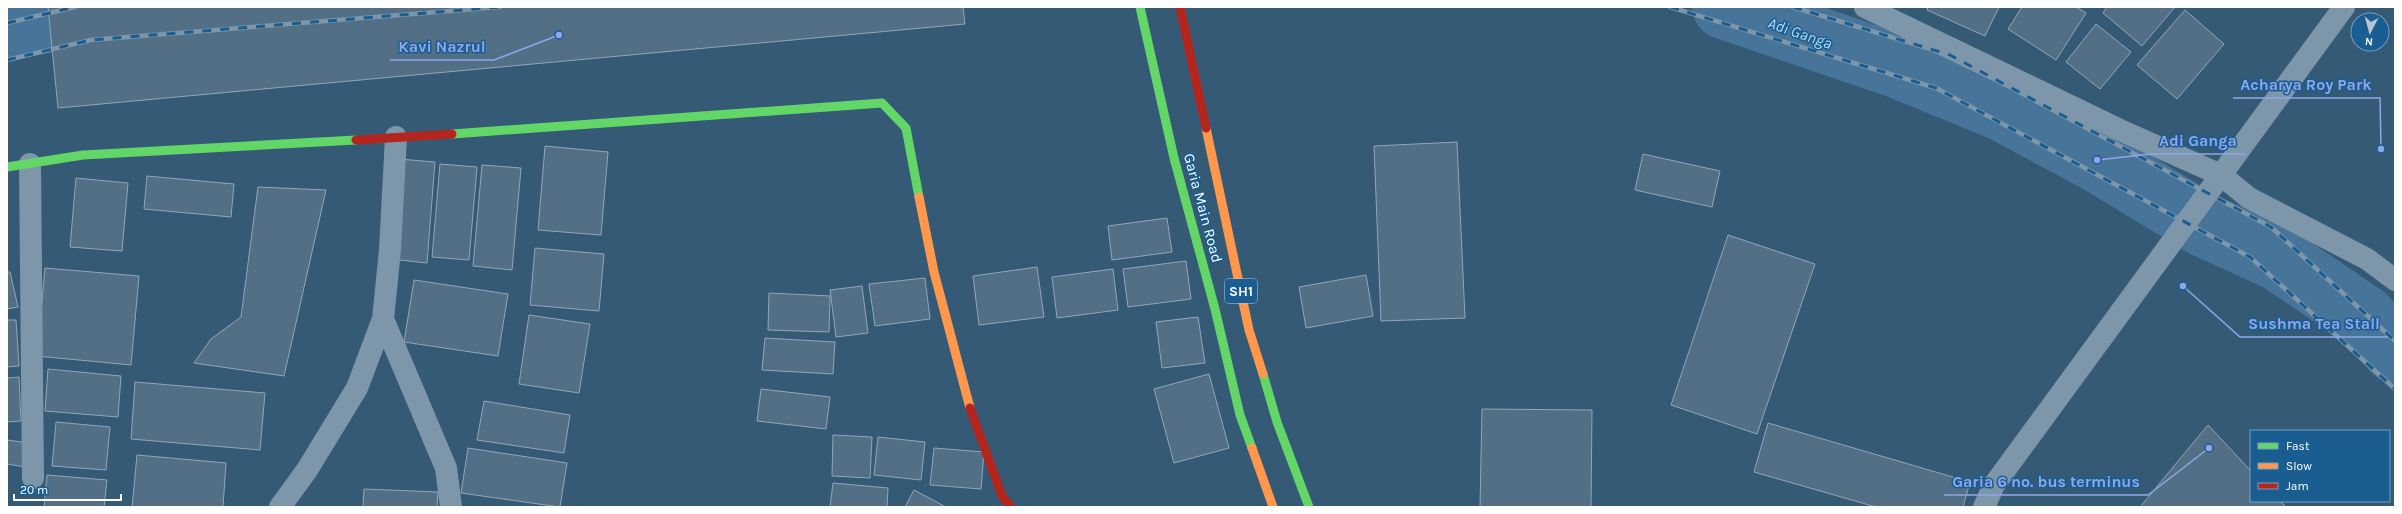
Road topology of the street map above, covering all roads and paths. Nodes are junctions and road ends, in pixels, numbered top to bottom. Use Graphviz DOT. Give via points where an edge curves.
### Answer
graph roads {
  1 [pos="1140,7"];
  2 [pos="1180,7"];
  3 [pos="1865,7"];
  4 [pos="2344,7"];
  5 [pos="396,137"];
  6 [pos="30,164"];
  7 [pos="7,167"];
  8 [pos="2221,175"];
  9 [pos="2395,280"];
  10 [pos="383,318"];
  11 [pos="33,478"];
  12 [pos="280,507"];
  13 [pos="451,507"];
  14 [pos="1011,507"];
  15 [pos="1272,507"];
  16 [pos="1309,507"];
  17 [pos="1984,507"];
  1 -- 15 [label="street, Garia Main Road / SH1" via="1240,415"];
  2 -- 16 [label="street, Garia Main Road / SH1" via="1249,330 1277,422"];
  3 -- 8 [label="street" via="2120,130"];
  4 -- 8 [label="street"];
  5 -- 6 [label="street" via="83,155"];
  5 -- 10 [label="street" via="390,250"];
  5 -- 14 [label="street" via="882,103 906,128 934,272 973,420 1002,496"];
  6 -- 7 [label="street"];
  6 -- 11 [label="street"];
  8 -- 9 [label="street" via="2249,198 2367,259"];
  8 -- 17 [label="street" via="1994,485"];
  10 -- 12 [label="street" via="357,388 307,470"];
  10 -- 13 [label="street" via="446,468"];
}
